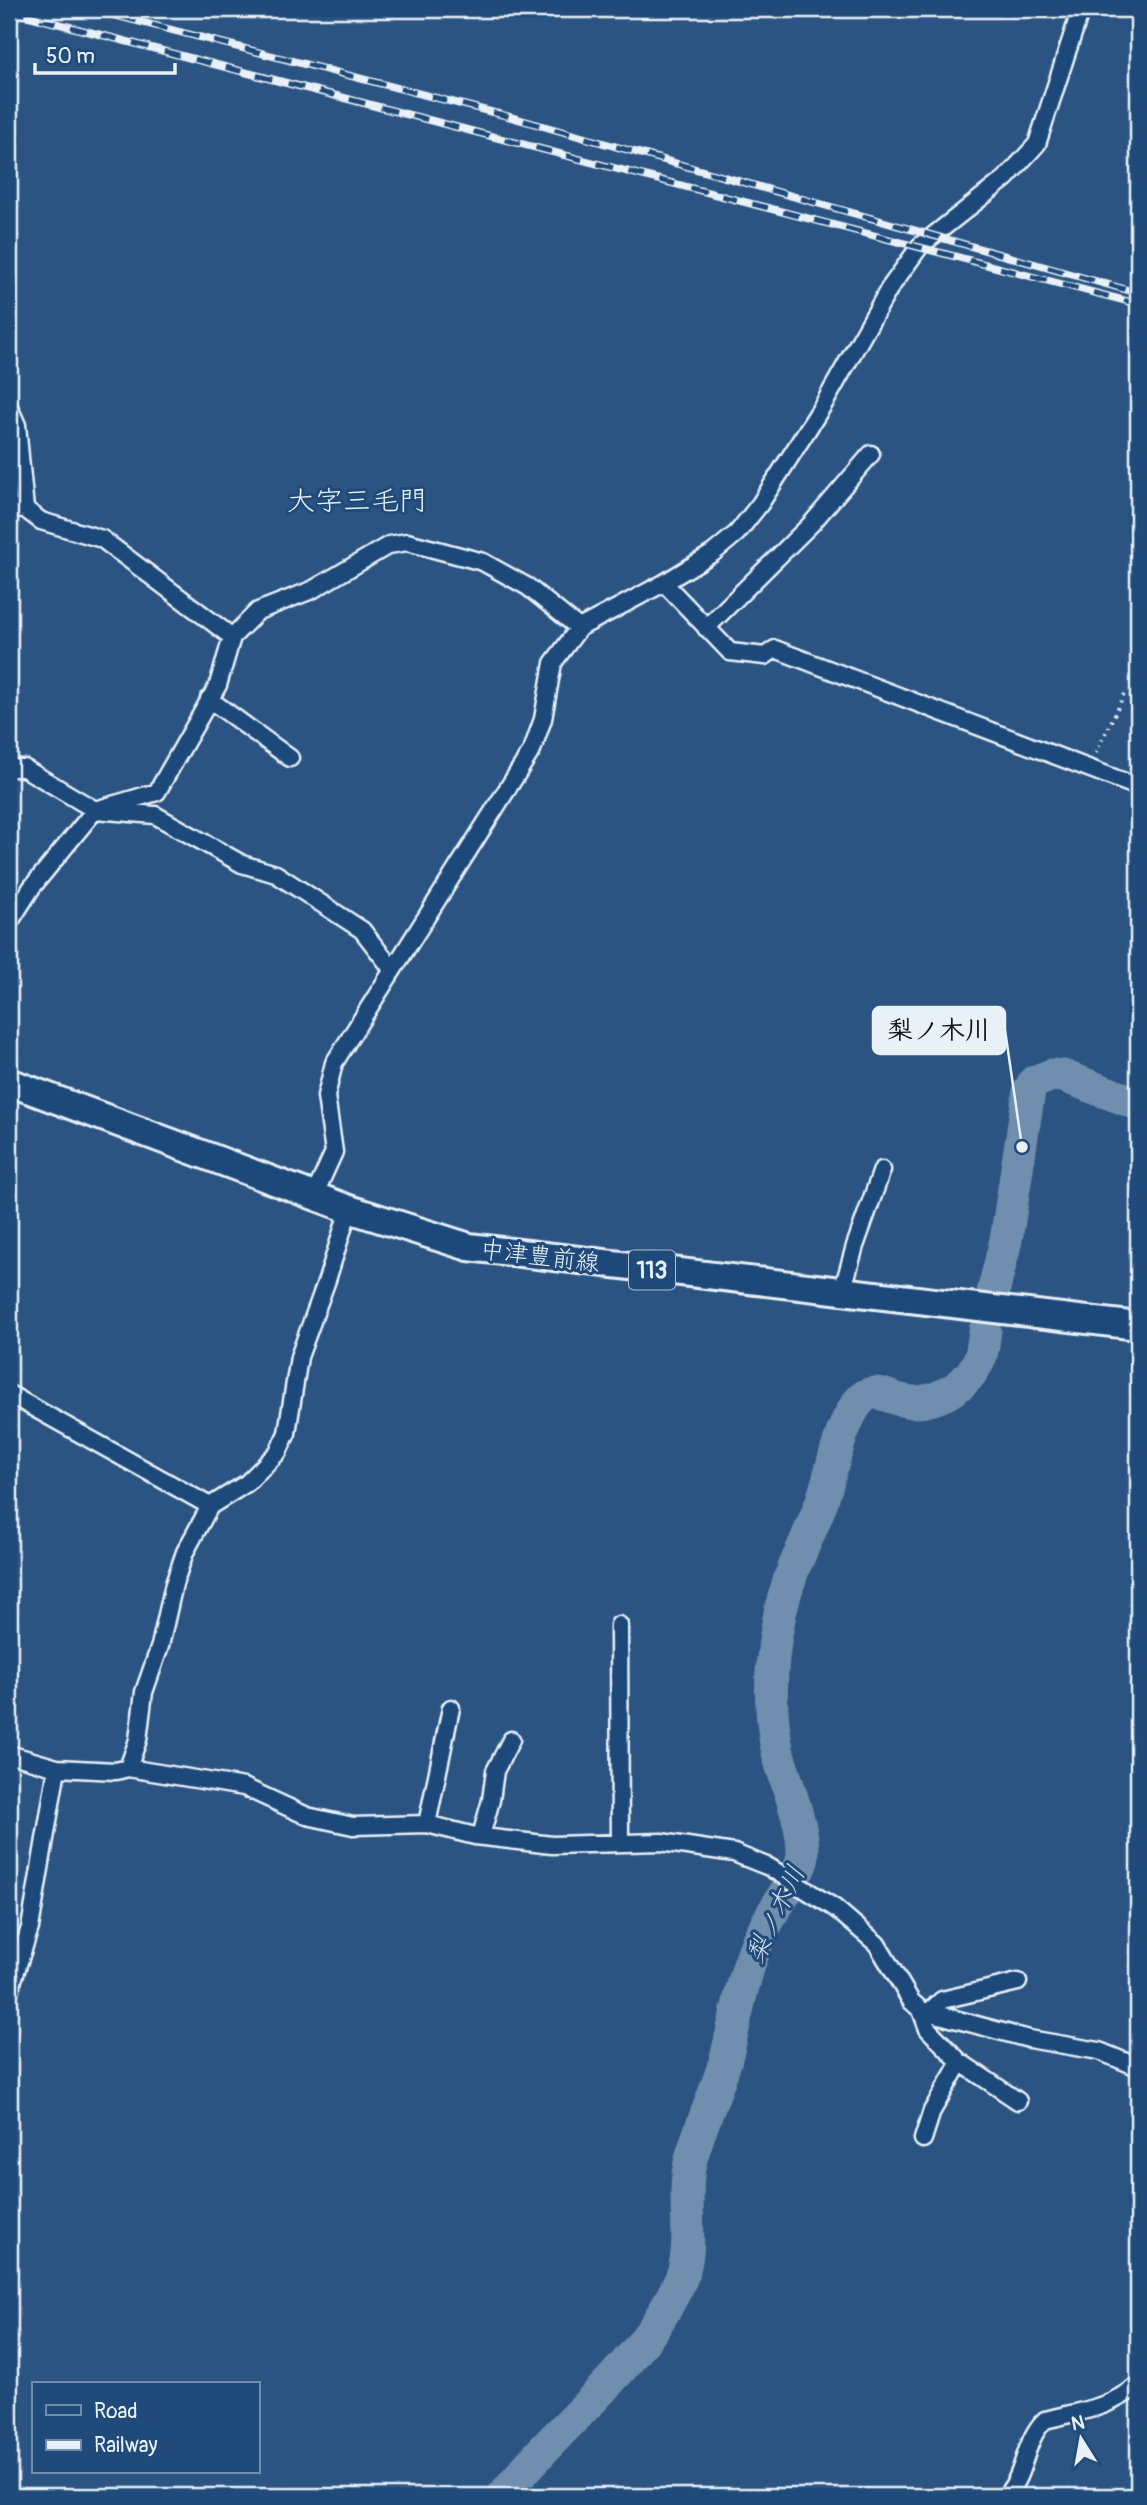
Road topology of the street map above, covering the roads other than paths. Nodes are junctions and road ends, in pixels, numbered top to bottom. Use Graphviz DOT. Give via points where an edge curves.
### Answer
graph roads {
  1 [pos="1081,9"];
  2 [pos="9,407"];
  3 [pos="871,454"];
  4 [pos="17,508"];
  5 [pos="664,583"];
  6 [pos="579,628"];
  7 [pos="706,628"];
  8 [pos="232,637"];
  9 [pos="209,699"];
  10 [pos="290,758"];
  11 [pos="9,768"];
  12 [pos="1138,788"];
  13 [pos="95,810"];
  14 [pos="9,923"];
  15 [pos="393,970"];
  16 [pos="9,1082"];
  17 [pos="882,1170"];
  18 [pos="314,1196"];
  19 [pos="349,1209"];
  20 [pos="842,1292"];
  21 [pos="1138,1326"];
  22 [pos="9,1394"];
  23 [pos="210,1506"];
  24 [pos="619,1625"];
  25 [pos="451,1707"];
  26 [pos="512,1740"];
  27 [pos="9,1754"];
  28 [pos="57,1768"];
  29 [pos="128,1768"];
  30 [pos="427,1824"];
  31 [pos="481,1836"];
  32 [pos="620,1843"];
  33 [pos="1018,1982"];
  34 [pos="9,1992"];
  35 [pos="925,2011"];
  36 [pos="960,2062"];
  37 [pos="1138,2067"];
  38 [pos="1018,2101"];
  39 [pos="923,2139"];
  40 [pos="1138,2385"];
  41 [pos="1006,2496"];
  1 -- 5 [label="street" via="1037,144 1006,178 920,246 889,289 792,454 737,533"];
  2 -- 4 [label="street" via="17,425"];
  3 -- 7 [label="street" via="812,523"];
  4 -- 8 [label="street" via="41,521 102,539"];
  5 -- 6 [label="street"];
  5 -- 7 [label="street"];
  6 -- 8 [label="street" via="528,587 492,566 407,542 389,545 312,590 258,611"];
  6 -- 15 [label="street" via="553,663 532,750"];
  7 -- 12 [label="street" via="730,652 765,656 775,649"];
  8 -- 9 [label="street" via="218,685"];
  9 -- 10 [label="street"];
  9 -- 13 [label="street" via="157,792"];
  11 -- 13 [label="street" via="24,768"];
  13 -- 14 [label="street"];
  13 -- 15 [label="street" via="155,815 242,864 276,874 362,930"];
  15 -- 18 [label="street" via="334,1063 326,1096 334,1152"];
  16 -- 18 [label="main road, 中津豊前線 / 113"];
  17 -- 20 [label="street"];
  18 -- 19 [label="main road, 中津豊前線 / 113"];
  19 -- 20 [label="main road, 中津豊前線 / 113" via="470,1248"];
  19 -- 23 [label="street" via="299,1357 287,1433 278,1452 247,1483"];
  20 -- 21 [label="main road, 中津豊前線 / 113"];
  22 -- 23 [label="street"];
  23 -- 29 [label="street" via="174,1584"];
  24 -- 32 [label="street"];
  25 -- 30 [label="street"];
  26 -- 31 [label="street" via="495,1770"];
  27 -- 28 [label="street"];
  28 -- 29 [label="street"];
  28 -- 34 [label="street" via="30,1927"];
  29 -- 30 [label="street" via="244,1787 307,1816 353,1826"];
  30 -- 31 [label="street"];
  31 -- 32 [label="street" via="552,1845"];
  32 -- 35 [label="street" via="661,1842 734,1853 769,1867 835,1908 877,1944 911,2001"];
  33 -- 35 [label="street" via="942,2000"];
  35 -- 36 [label="street" via="928,2029"];
  35 -- 37 [label="street" via="1029,2039 1099,2051"];
  36 -- 38 [label="street"];
  36 -- 39 [label="street" via="932,2111"];
  40 -- 41 [label="street" via="1114,2402 1045,2420 1031,2439 1016,2484"];
}
